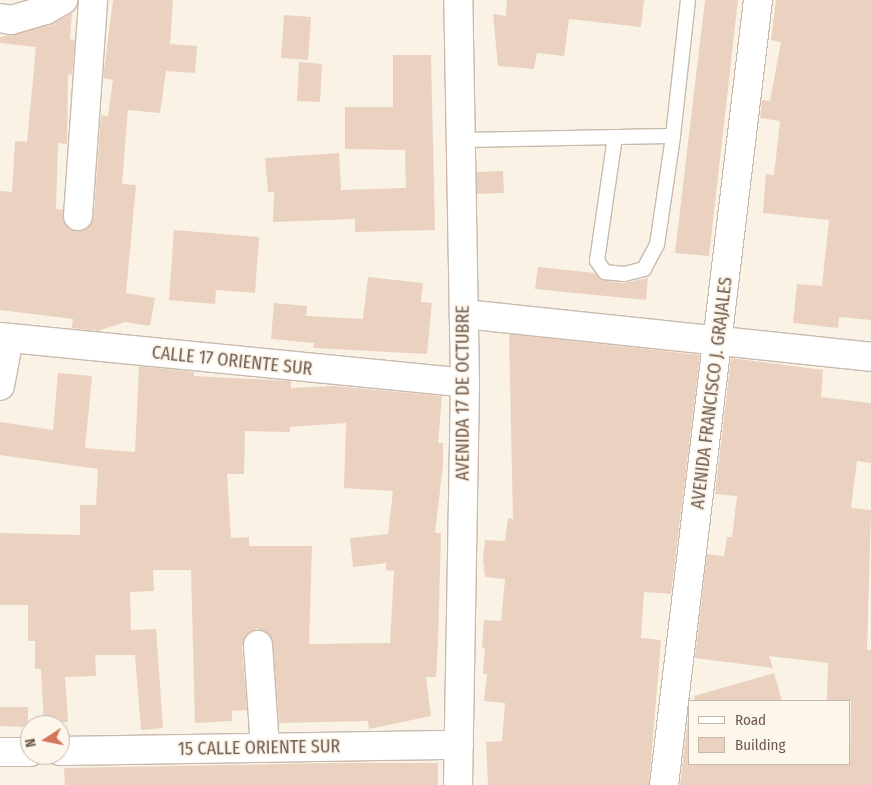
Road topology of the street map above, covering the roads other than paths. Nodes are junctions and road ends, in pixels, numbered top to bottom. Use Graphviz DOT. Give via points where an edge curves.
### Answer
graph roads {
  1 [pos="63,0"];
  2 [pos="93,0"];
  3 [pos="458,0"];
  4 [pos="688,0"];
  5 [pos="758,0"];
  6 [pos="0,18"];
  7 [pos="673,136"];
  8 [pos="615,137"];
  9 [pos="460,140"];
  10 [pos="78,216"];
  11 [pos="464,314"];
  12 [pos="4,337"];
  13 [pos="718,338"];
  14 [pos="871,357"];
  15 [pos="465,383"];
  16 [pos="0,386"];
  17 [pos="258,644"];
  18 [pos="459,745"];
  19 [pos="265,748"];
  20 [pos="70,751"];
  21 [pos="0,752"];
  22 [pos="20,752"];
  23 [pos="458,785"];
  24 [pos="664,785"];
  1 -- 6 [label="street" via="46,10 12,20"];
  2 -- 10 [label="street"];
  3 -- 9 [label="street, AVENIDA 17 DE OCTUBRE"];
  4 -- 7 [label="lane"];
  5 -- 13 [label="street, AVENIDA FRANCISCO J. GRAJALES"];
  7 -- 8 [label="lane"];
  7 -- 8 [label="lane" via="657,245 644,269 624,274 605,272 597,261"];
  8 -- 9 [label="lane"];
  9 -- 11 [label="street, AVENIDA 17 DE OCTUBRE"];
  11 -- 13 [label="street"];
  11 -- 15 [label="street, AVENIDA 17 DE OCTUBRE"];
  12 -- 15 [label="street, CALLE 17 ORIENTE SUR"];
  12 -- 16 [label="street"];
  13 -- 14 [label="street"];
  13 -- 24 [label="street, AVENIDA FRANCISCO J. GRAJALES"];
  15 -- 18 [label="street, AVENIDA 17 DE OCTUBRE"];
  17 -- 19 [label="street"];
  18 -- 19 [label="street, 15 CALLE ORIENTE SUR"];
  18 -- 23 [label="street, AVENIDA 17 DE OCTUBRE"];
  19 -- 20 [label="street, 15 CALLE ORIENTE SUR"];
  21 -- 22 [label="street"];
}
